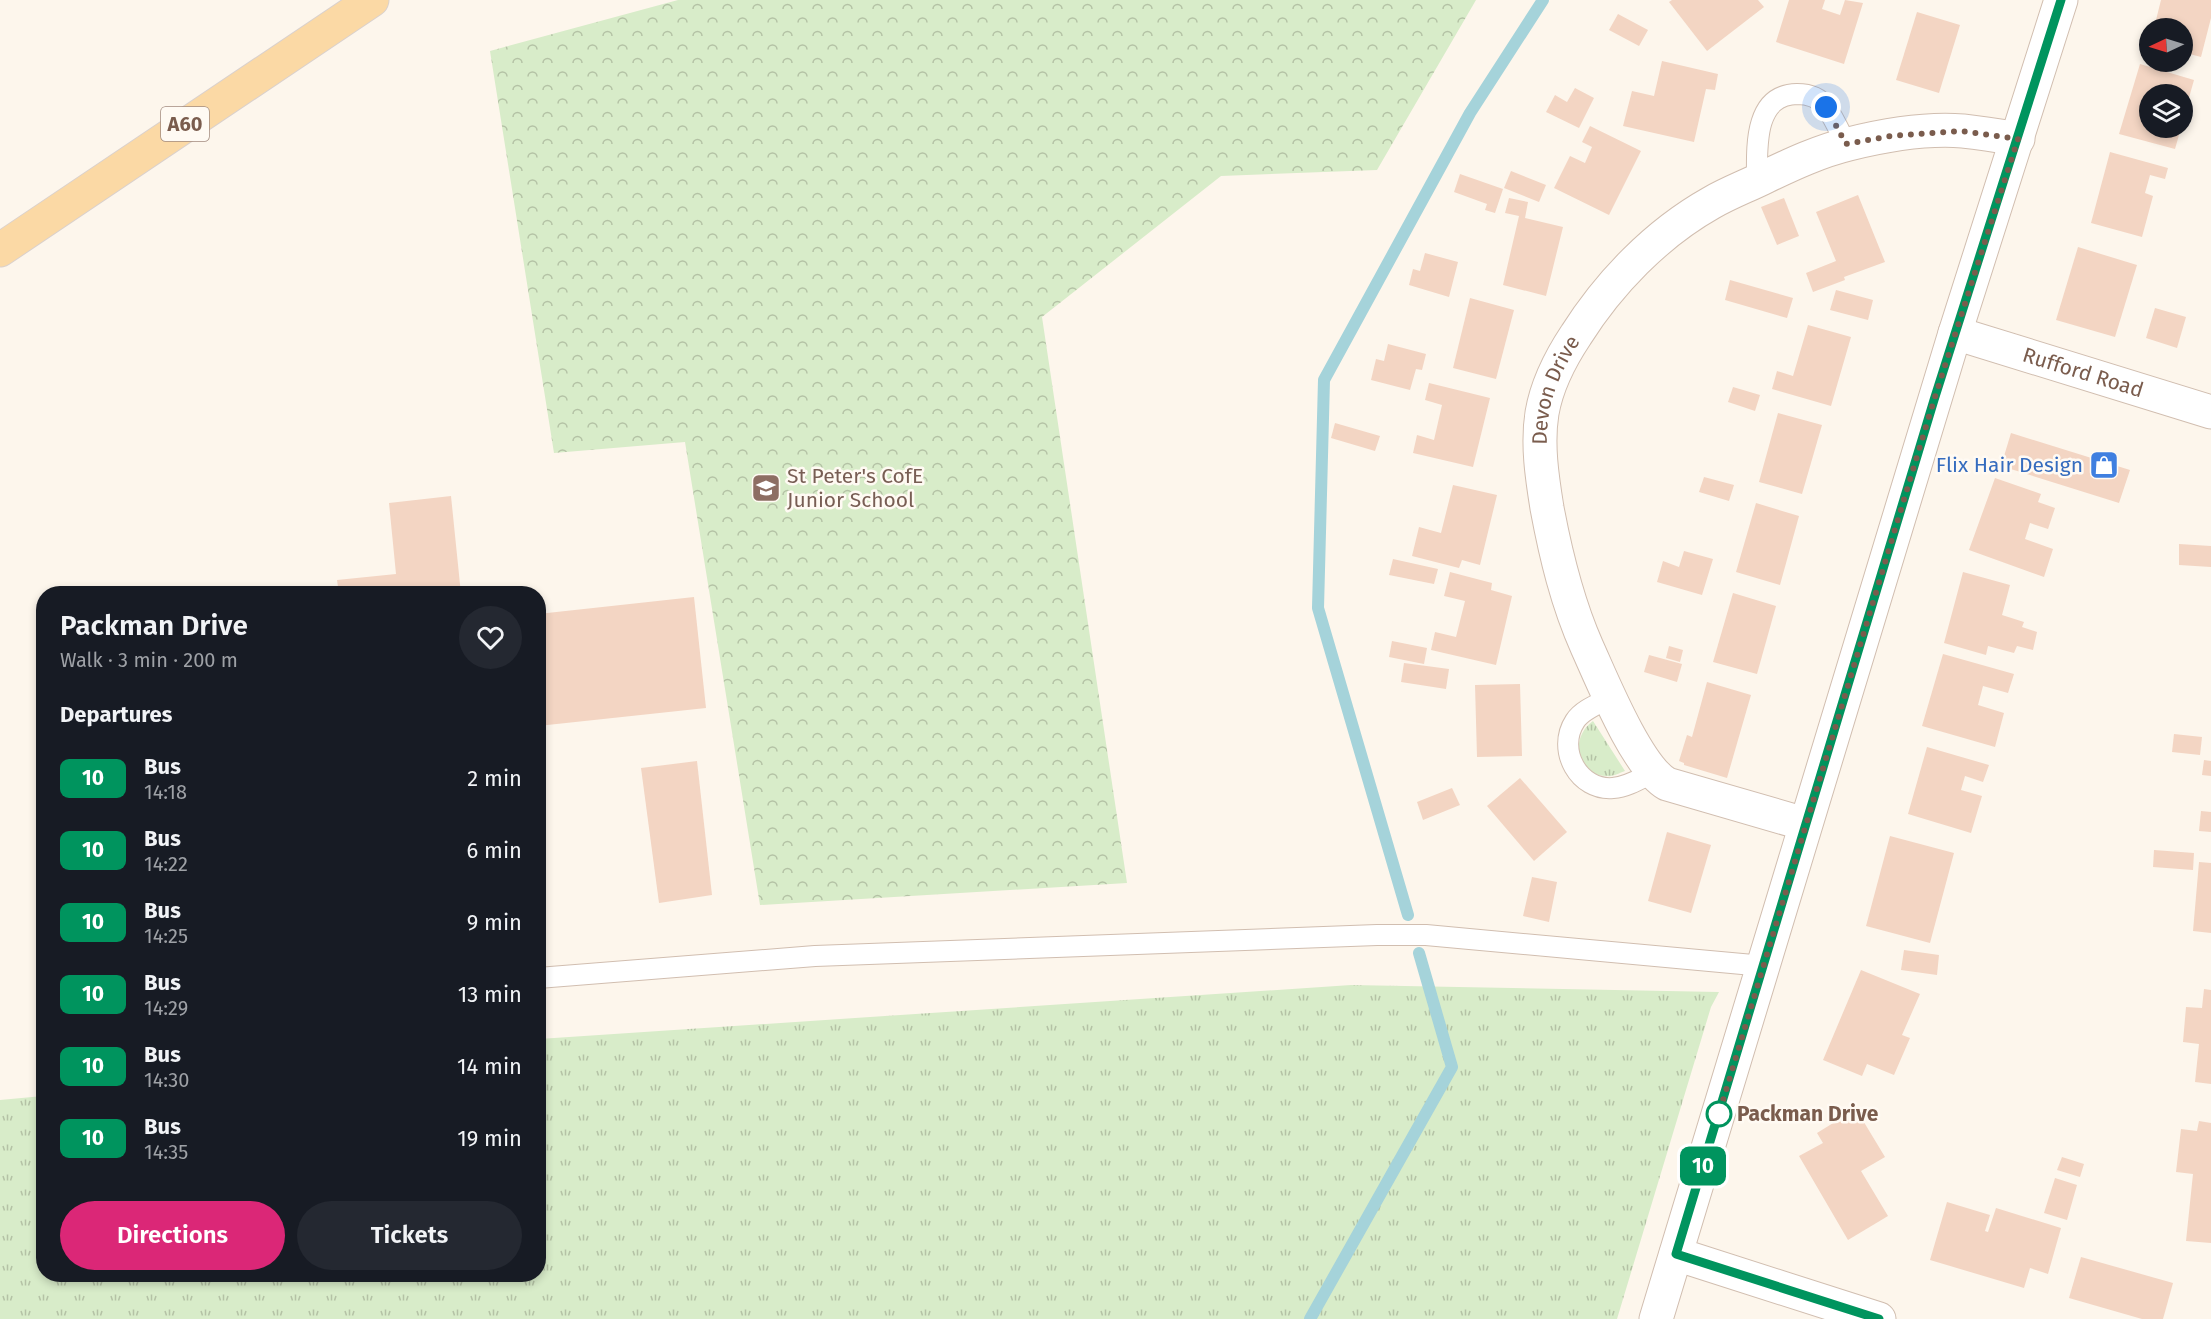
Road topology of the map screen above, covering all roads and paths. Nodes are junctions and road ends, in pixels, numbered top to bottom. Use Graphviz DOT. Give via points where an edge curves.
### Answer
graph roads {
  1 [pos="372,0"];
  2 [pos="2061,0"];
  3 [pos="2018,139"];
  4 [pos="1846,144"];
  5 [pos="1757,181"];
  6 [pos="0,250"];
  7 [pos="1955,333"];
  8 [pos="2211,412"];
  9 [pos="1610,698"];
  10 [pos="1652,773"];
  11 [pos="1805,824"];
  12 [pos="1764,966"];
  13 [pos="546,977"];
  14 [pos="1676,1254"];
  15 [pos="1656,1319"];
  16 [pos="1879,1319"];
  1 -- 6 [label="main road, A60"];
  2 -- 3 [label="street"];
  3 -- 4 [label="street, Devon Drive" via="1961,131"];
  3 -- 7 [label="street"];
  4 -- 5 [label="street, Devon Drive"];
  4 -- 5 [label="lane" via="1818,98 1784,96 1764,114 1759,129"];
  5 -- 9 [label="street, Devon Drive" via="1710,203 1648,250 1609,290 1563,356 1542,412 1540,456 1556,555 1576,621"];
  7 -- 8 [label="street, Rufford Road"];
  7 -- 11 [label="street"];
  9 -- 10 [label="street, Devon Drive"];
  9 -- 10 [label="lane" via="1575,720 1568,750 1576,770 1583,778 1605,788 1625,786"];
  10 -- 11 [label="street" via="1667,784"];
  11 -- 12 [label="street"];
  12 -- 13 [label="lane" via="1438,936 1377,935 815,956"];
  12 -- 14 [label="street"];
  14 -- 15 [label="street"];
  14 -- 16 [label="street"];
}
